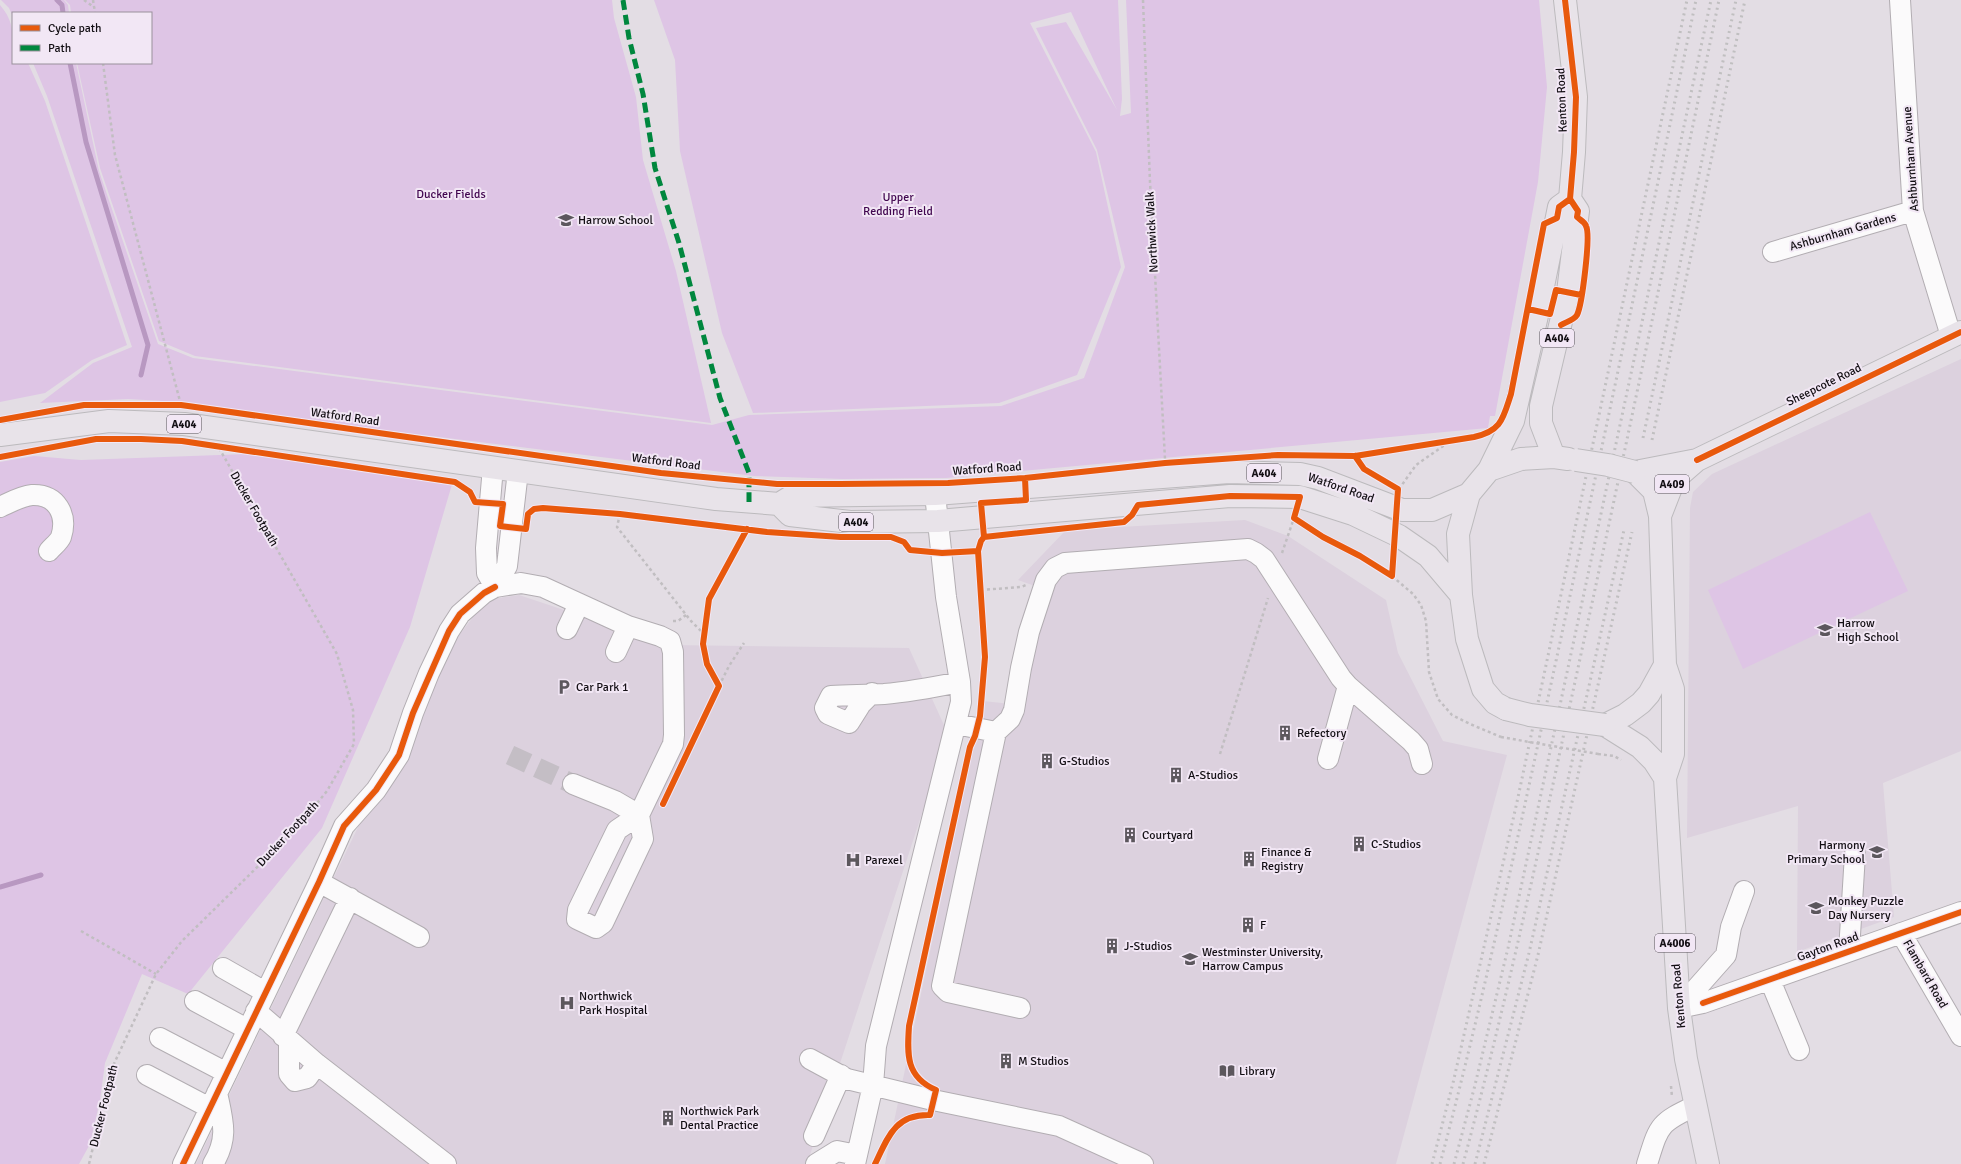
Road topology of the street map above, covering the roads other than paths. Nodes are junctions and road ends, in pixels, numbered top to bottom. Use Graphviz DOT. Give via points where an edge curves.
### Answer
graph roads {
  1 [pos="1565,0"];
  2 [pos="1900,0"];
  3 [pos="1570,199"];
  4 [pos="1913,211"];
  5 [pos="1772,252"];
  6 [pos="1956,334"];
  7 [pos="0,435"];
  8 [pos="1554,457"];
  9 [pos="1697,460"];
  10 [pos="494,467"];
  11 [pos="1489,470"];
  12 [pos="518,471"];
  13 [pos="1635,472"];
  14 [pos="935,494"];
  15 [pos="1469,494"];
  16 [pos="779,504"];
  17 [pos="0,507"];
  18 [pos="1660,516"];
  19 [pos="938,521"];
  20 [pos="49,551"];
  21 [pos="495,587"];
  22 [pos="1461,595"];
  23 [pos="579,604"];
  24 [pos="628,626"];
  25 [pos="567,629"];
  26 [pos="616,652"];
  27 [pos="1665,665"];
  28 [pos="960,682"];
  29 [pos="1348,686"];
  30 [pos="872,694"];
  31 [pos="956,724"];
  32 [pos="1606,725"];
  33 [pos="996,732"];
  34 [pos="1328,759"];
  35 [pos="1422,764"];
  36 [pos="1665,778"];
  37 [pos="573,784"];
  38 [pos="639,815"];
  39 [pos="1855,854"];
  40 [pos="319,882"];
  41 [pos="1744,891"];
  42 [pos="350,898"];
  43 [pos="1961,912"];
  44 [pos="1901,933"];
  45 [pos="419,937"];
  46 [pos="1849,951"];
  47 [pos="223,968"];
  48 [pos="1770,980"];
  49 [pos="265,992"];
  50 [pos="194,1001"];
  51 [pos="1020,1008"];
  52 [pos="1679,1008"];
  53 [pos="256,1011"];
  54 [pos="248,1029"];
  55 [pos="1961,1036"];
  56 [pos="160,1038"];
  57 [pos="286,1038"];
  58 [pos="1799,1050"];
  59 [pos="810,1059"];
  60 [pos="317,1064"];
  61 [pos="227,1073"];
  62 [pos="147,1075"];
  63 [pos="841,1075"];
  64 [pos="873,1085"];
  65 [pos="214,1100"];
  66 [pos="1695,1106"];
  67 [pos="814,1136"];
  68 [pos="856,1160"];
  69 [pos="183,1164"];
  70 [pos="213,1164"];
  71 [pos="446,1164"];
  72 [pos="816,1164"];
  73 [pos="1143,1164"];
  74 [pos="1647,1164"];
  75 [pos="1708,1164"];
  1 -- 3 [label="main road, Kenton Road / A404" via="1576,97"];
  2 -- 4 [label="street, Ashburnham Avenue"];
  3 -- 8 [label="main road, Kenton Road / A404" via="1578,210 1570,280 1541,406 1540,423"];
  3 -- 11 [label="main road, A404" via="1559,207 1513,421"];
  4 -- 5 [label="street, Ashburnham Gardens"];
  4 -- 6 [label="street, Ashburnham Avenue"];
  6 -- 9 [label="main road, Sheepcote Road / A409"];
  7 -- 10 [label="main road, Watford Road / A404" via="109,421 184,424"];
  8 -- 11 [label="main road" via="1521,459"];
  8 -- 13 [label="main road, bridge"];
  9 -- 13 [label="main road, Sheepcote Road / A409"];
  9 -- 18 [label="main road, Sheepcote Road / A409" via="1674,480"];
  10 -- 12 [label="main road, Watford Road / A404"];
  10 -- 21 [label="street" via="486,548 487,573"];
  11 -- 15 [label="main road"];
  12 -- 16 [label="main road, Watford Road / A404" via="716,499"];
  12 -- 21 [label="street" via="507,566"];
  13 -- 18 [label="main road" via="1654,491"];
  14 -- 15 [label="main road, Watford Road / A404" via="1228,472 1300,474 1318,478 1402,510 1432,510"];
  14 -- 16 [label="main road, Watford Road / A404" via="792,496"];
  14 -- 19 [label="street"];
  15 -- 22 [label="main road" via="1458,534"];
  16 -- 19 [label="main road, Watford Road / A404" via="790,515 850,522"];
  17 -- 20 [label="street" via="31,495 54,500 61,509 64,522 60,539"];
  18 -- 27 [label="main road, Kenton Road"];
  19 -- 22 [label="main road, Watford Road / A404" via="1230,496 1300,497 1353,514 1399,536 1428,556"];
  19 -- 28 [label="street" via="948,620"];
  21 -- 23 [label="street" via="521,583 543,587"];
  21 -- 40 [label="street" via="460,614 449,631 418,700 399,755 376,790 344,826"];
  22 -- 32 [label="main road, bridge" via="1467,639 1483,689 1495,703 1506,709 1530,715"];
  23 -- 24 [label="street"];
  23 -- 25 [label="street"];
  24 -- 26 [label="street"];
  24 -- 38 [label="street" via="670,641 673,652 673,744"];
  27 -- 32 [label="main road" via="1641,703 1626,715"];
  27 -- 36 [label="main road, Kenton Road / A4006" via="1673,689 1673,754"];
  28 -- 30 [label="street" via="903,692"];
  28 -- 31 [label="street" via="961,702"];
  29 -- 33 [label="street" via="1340,678 1264,559 1248,549 1065,563 1055,568 1046,580 1029,632 1014,710 1010,719"];
  29 -- 34 [label="street"];
  29 -- 35 [label="street" via="1411,741 1418,750"];
  31 -- 33 [label="street"];
  31 -- 64 [label="street" via="876,1046"];
  32 -- 36 [label="main road, Kenton Road / A4006" via="1640,747 1654,761"];
  33 -- 51 [label="street" via="942,986 948,992"];
  36 -- 52 [label="main road, Kenton Road / A4006"];
  37 -- 38 [label="street" via="615,801"];
  38 -- 38 [label="street" via="644,839 603,922 596,928 577,919 578,910 617,830"];
  39 -- 46 [label="street"];
  40 -- 42 [label="street"];
  40 -- 49 [label="street"];
  41 -- 52 [label="street" via="1731,927 1726,956"];
  42 -- 45 [label="street"];
  42 -- 57 [label="street"];
  43 -- 44 [label="street, Gayton Road"];
  44 -- 46 [label="street, Gayton Road"];
  44 -- 55 [label="street, Flambard Road"];
  46 -- 48 [label="street, Gayton Road"];
  47 -- 49 [label="street"];
  48 -- 52 [label="street, Gayton Road" via="1703,1003"];
  48 -- 58 [label="street"];
  49 -- 53 [label="street"];
  50 -- 54 [label="street"];
  52 -- 66 [label="main road, Kenton Road / A4006"];
  53 -- 54 [label="street"];
  53 -- 57 [label="street"];
  54 -- 61 [label="street"];
  56 -- 61 [label="street"];
  57 -- 60 [label="street"];
  57 -- 60 [label="street" via="289,1074 296,1081 308,1078"];
  59 -- 63 [label="street"];
  60 -- 71 [label="street"];
  61 -- 65 [label="street"];
  62 -- 65 [label="street"];
  63 -- 64 [label="street"];
  63 -- 67 [label="street"];
  64 -- 68 [label="street"];
  64 -- 73 [label="street" via="1059,1126"];
  65 -- 69 [label="street"];
  65 -- 70 [label="street" via="224,1124 223,1146"];
  66 -- 74 [label="street" via="1671,1117 1663,1124"];
  66 -- 75 [label="main road, Kenton Road / A4006"];
  68 -- 72 [label="street" via="837,1151"];
}
